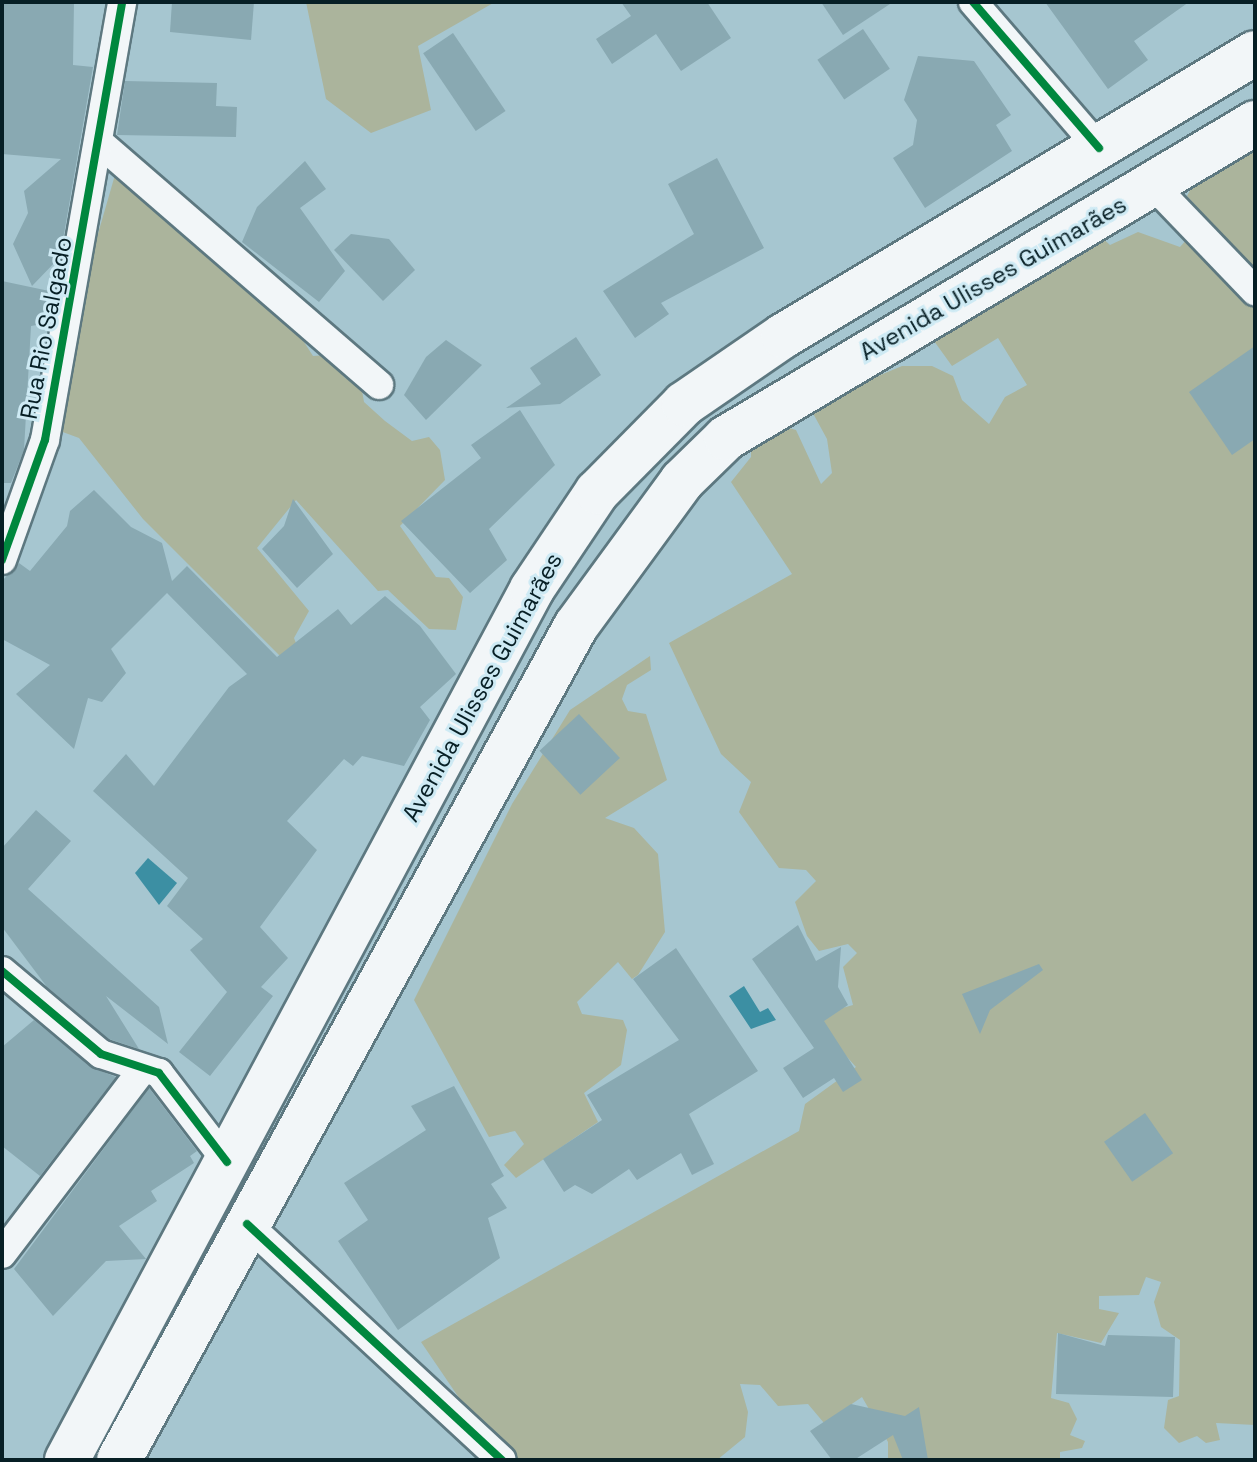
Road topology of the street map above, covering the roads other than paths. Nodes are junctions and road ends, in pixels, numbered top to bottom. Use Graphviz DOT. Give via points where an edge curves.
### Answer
graph roads {
  1 [pos="122,2"];
  2 [pos="973,2"];
  3 [pos="1255,53"];
  4 [pos="1255,123"];
  5 [pos="101,144"];
  6 [pos="1099,148"];
  7 [pos="1152,184"];
  8 [pos="1255,291"];
  9 [pos="379,385"];
  10 [pos="2,560"];
  11 [pos="2,971"];
  12 [pos="142,1070"];
  13 [pos="227,1162"];
  14 [pos="247,1224"];
  15 [pos="2,1254"];
  16 [pos="67,1460"];
  17 [pos="119,1460"];
  18 [pos="502,1460"];
  1 -- 5 [label="street, Rua Rio Salgado"];
  2 -- 6 [label="street"];
  3 -- 6 [label="main road, Avenida Ulisses Guimarães"];
  4 -- 7 [label="main road, Avenida Ulisses Guimarães"];
  5 -- 9 [label="street"];
  5 -- 10 [label="street, Rua Rio Salgado" via="45,440"];
  6 -- 13 [label="main road, Avenida Ulisses Guimarães" via="684,404 597,492 532,589"];
  7 -- 8 [label="street"];
  7 -- 14 [label="main road, Avenida Ulisses Guimarães" via="726,438 682,481 576,626"];
  11 -- 12 [label="street" via="101,1054"];
  12 -- 13 [label="street" via="173,1086"];
  12 -- 15 [label="street"];
  13 -- 16 [label="main road, Avenida Ulisses Guimarães"];
  14 -- 17 [label="main road, Avenida Ulisses Guimarães"];
  14 -- 18 [label="street"];
}
